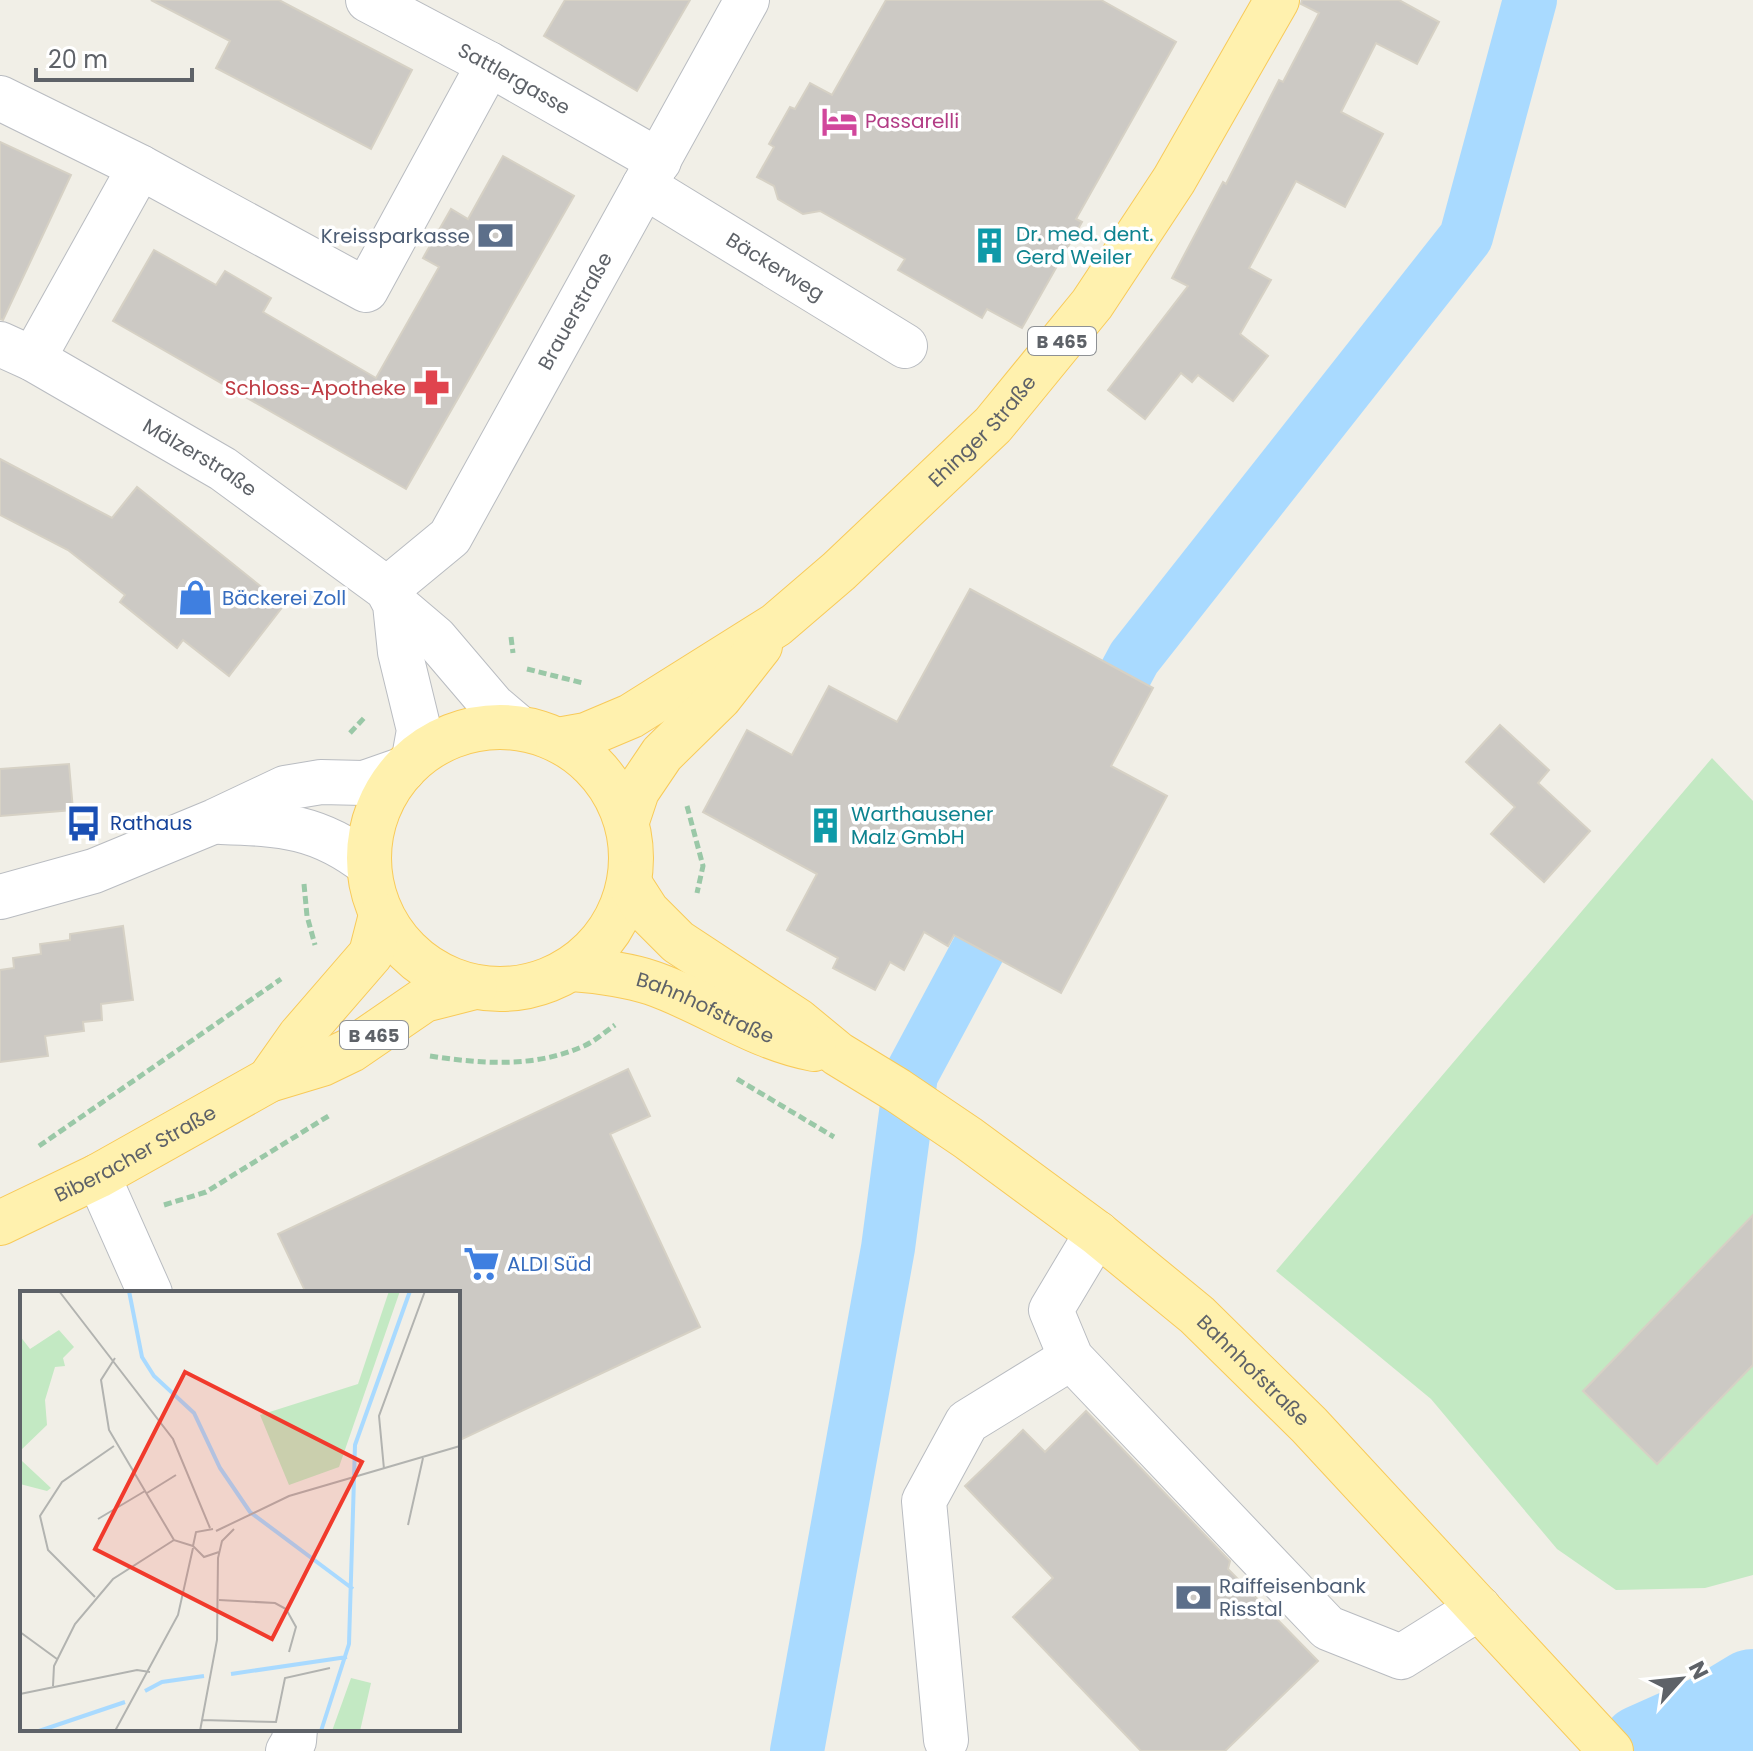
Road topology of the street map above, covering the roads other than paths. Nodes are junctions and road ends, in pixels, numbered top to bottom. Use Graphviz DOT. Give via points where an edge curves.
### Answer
graph roads {
  1 [pos="368,0"];
  2 [pos="747,0"];
  3 [pos="1277,0"];
  4 [pos="489,64"];
  5 [pos="0,98"];
  6 [pos="140,167"];
  7 [pos="651,174"];
  8 [pos="905,346"];
  9 [pos="17,352"];
  10 [pos="391,596"];
  11 [pos="776,625"];
  12 [pos="518,727"];
  13 [pos="558,740"];
  14 [pos="409,763"];
  15 [pos="215,821"];
  16 [pos="627,821"];
  17 [pos="369,865"];
  18 [pos="629,883"];
  19 [pos="0,897"];
  20 [pos="381,915"];
  21 [pos="572,969"];
  22 [pos="475,987"];
  23 [pos="838,1054"];
  24 [pos="269,1080"];
  25 [pos="98,1176"];
  26 [pos="0,1223"];
  27 [pos="1097,1233"];
  28 [pos="149,1291"];
  29 [pos="1071,1358"];
  30 [pos="1479,1608"];
  31 [pos="295,1731"];
  32 [pos="946,1740"];
  33 [pos="288,1751"];
  34 [pos="1611,1751"];
  1 -- 4 [label="street, Sattlergasse"];
  2 -- 7 [label="street, Brauerstraße"];
  3 -- 11 [label="main road, Ehinger Straße / B 465" via="1174,180 1092,304 993,425"];
  4 -- 6 [label="street" via="366,290"];
  4 -- 7 [label="street, Sattlergasse"];
  5 -- 6 [label="street"];
  6 -- 9 [label="street"];
  7 -- 8 [label="street, Bäckerweg"];
  7 -- 10 [label="street, Brauerstraße" via="450,537"];
  9 -- 10 [label="street, Mälzerstraße" via="223,469"];
  10 -- 12 [label="street"];
  10 -- 14 [label="street" via="419,730"];
  11 -- 13 [label="main road, Ehinger Straße / B 465" via="631,716"];
  11 -- 16 [label="main road, Ehinger Straße / B 465" via="720,697 662,754 637,791"];
  12 -- 13 [label="main road"];
  12 -- 14 [label="main road" via="451,735"];
  13 -- 16 [label="main road" via="601,774"];
  14 -- 15 [label="street" via="364,783 285,788"];
  14 -- 17 [label="main road" via="376,812"];
  15 -- 17 [label="street" via="308,831"];
  15 -- 19 [label="street" via="94,871"];
  16 -- 18 [label="main road"];
  17 -- 20 [label="main road"];
  18 -- 21 [label="main road" via="618,916 598,946"];
  18 -- 23 [label="main road, Bahnhofstraße" via="647,911 678,942 798,1021"];
  20 -- 22 [label="main road" via="418,960"];
  20 -- 24 [label="main road, Biberacher Straße / B 465" via="371,954"];
  21 -- 22 [label="main road" via="541,984 508,990"];
  21 -- 23 [label="main road, Bahnhofstraße" via="610,971 653,983 785,1044"];
  22 -- 24 [label="main road, Biberacher Straße / B 465" via="424,1000 351,1050"];
  23 -- 27 [label="main road, Bahnhofstraße" via="968,1138"];
  24 -- 25 [label="main road, Biberacher Straße / B 465"];
  25 -- 26 [label="main road, Biberacher Straße / B 465"];
  25 -- 28 [label="street"];
  27 -- 29 [label="street" via="1051,1310"];
  27 -- 30 [label="main road, Bahnhofstraße" via="1197,1315 1309,1425"];
  29 -- 30 [label="street" via="1328,1628 1401,1657"];
  29 -- 32 [label="street" via="967,1422 924,1501"];
  30 -- 34 [label="main road, Bahnhofstraße"];
  31 -- 33 [label="street"];
}
